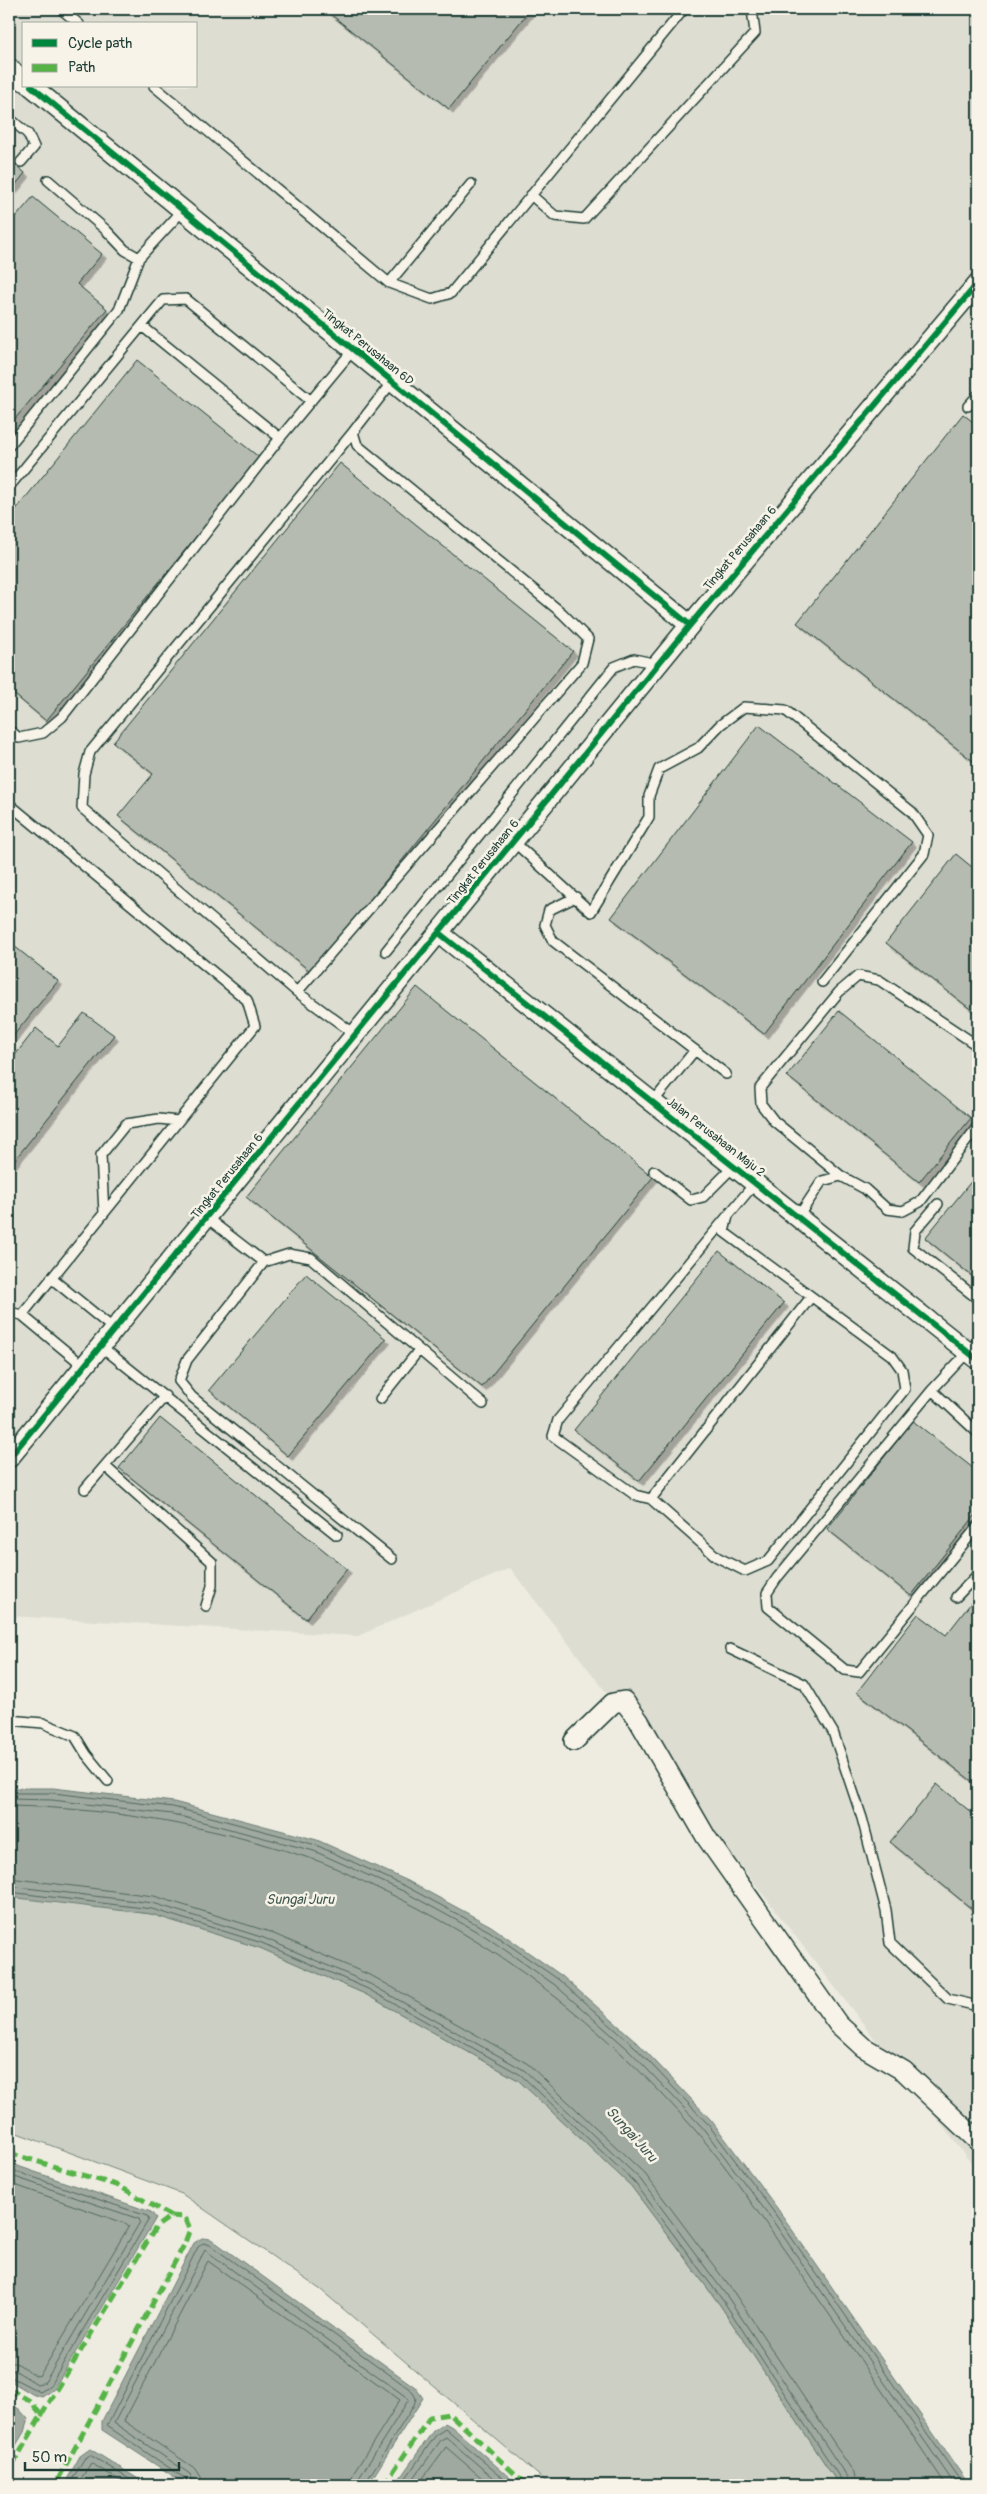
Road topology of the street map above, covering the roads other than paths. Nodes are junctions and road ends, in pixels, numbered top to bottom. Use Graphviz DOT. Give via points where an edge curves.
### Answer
graph roads {
  1 [pos="61,9"];
  2 [pos="684,9"];
  3 [pos="752,9"];
  4 [pos="77,22"];
  5 [pos="9,68"];
  6 [pos="22,79"];
  7 [pos="33,88"];
  8 [pos="156,88"];
  9 [pos="9,118"];
  10 [pos="21,162"];
  11 [pos="48,180"];
  12 [pos="471,184"];
  13 [pos="531,194"];
  14 [pos="183,210"];
  15 [pos="139,258"];
  16 [pos="389,283"];
  17 [pos="978,283"];
  18 [pos="142,326"];
  19 [pos="353,350"];
  20 [pos="392,382"];
  21 [pos="978,395"];
  22 [pos="312,401"];
  23 [pos="968,406"];
  24 [pos="353,432"];
  25 [pos="280,438"];
  26 [pos="9,446"];
  27 [pos="9,487"];
  28 [pos="690,625"];
  29 [pos="659,664"];
  30 [pos="9,730"];
  31 [pos="9,804"];
  32 [pos="514,842"];
  33 [pos="576,897"];
  34 [pos="440,933"];
  35 [pos="386,951"];
  36 [pos="822,982"];
  37 [pos="297,992"];
  38 [pos="356,1035"];
  39 [pos="978,1046"];
  40 [pos="695,1050"];
  41 [pos="726,1074"];
  42 [pos="653,1102"];
  43 [pos="178,1121"];
  44 [pos="978,1126"];
  45 [pos="734,1166"];
  46 [pos="654,1171"];
  47 [pos="841,1176"];
  48 [pos="755,1183"];
  49 [pos="938,1204"];
  50 [pos="104,1213"];
  51 [pos="728,1216"];
  52 [pos="798,1217"];
  53 [pos="207,1218"];
  54 [pos="264,1262"];
  55 [pos="51,1278"];
  56 [pos="811,1297"];
  57 [pos="978,1299"];
  58 [pos="9,1312"];
  59 [pos="22,1314"];
  60 [pos="115,1330"];
  61 [pos="102,1347"];
  62 [pos="419,1350"];
  63 [pos="975,1351"];
  64 [pos="85,1367"];
  65 [pos="932,1390"];
  66 [pos="165,1396"];
  67 [pos="380,1399"];
  68 [pos="483,1404"];
  69 [pos="978,1433"];
  70 [pos="9,1458"];
  71 [pos="105,1466"];
  72 [pos="85,1489"];
  73 [pos="651,1499"];
  74 [pos="978,1526"];
  75 [pos="337,1535"];
  76 [pos="392,1559"];
  77 [pos="978,1574"];
  78 [pos="956,1597"];
  79 [pos="206,1606"];
  80 [pos="730,1649"];
  81 [pos="9,1720"];
  82 [pos="574,1741"];
  83 [pos="108,1781"];
  84 [pos="978,2006"];
  85 [pos="978,2141"];
  1 -- 4 [label="lane"];
  2 -- 13 [label="lane"];
  3 -- 13 [label="lane" via="755,33 584,219 556,216"];
  5 -- 6 [label="street"];
  7 -- 14 [label="street, Tingkat Perusahaan 6D"];
  8 -- 16 [label="lane"];
  9 -- 10 [label="lane" via="28,134 34,147"];
  11 -- 15 [label="lane" via="125,250"];
  12 -- 16 [label="lane"];
  13 -- 16 [label="lane" via="450,293 432,299"];
  14 -- 15 [label="lane"];
  14 -- 19 [label="street, Tingkat Perusahaan 6D"];
  15 -- 26 [label="lane" via="119,310"];
  17 -- 28 [label="street, Tingkat Perusahaan 6"];
  18 -- 22 [label="lane" via="163,300 186,299"];
  18 -- 25 [label="lane"];
  18 -- 27 [label="lane"];
  19 -- 20 [label="street, Tingkat Perusahaan 6D"];
  19 -- 22 [label="lane"];
  20 -- 24 [label="lane"];
  20 -- 28 [label="street, Tingkat Perusahaan 6D"];
  21 -- 23 [label="lane"];
  22 -- 25 [label="lane"];
  24 -- 37 [label="lane" via="90,752 84,774 82,808"];
  24 -- 37 [label="lane" via="357,445 562,613 588,640 582,663"];
  25 -- 30 [label="lane" via="62,717 43,733 20,738"];
  28 -- 29 [label="street, Tingkat Perusahaan 6"];
  29 -- 32 [label="street, Tingkat Perusahaan 6"];
  29 -- 35 [label="lane" via="634,659 614,667"];
  31 -- 43 [label="lane" via="247,1000 255,1026"];
  32 -- 33 [label="lane"];
  32 -- 34 [label="street, Tingkat Perusahaan 6"];
  33 -- 36 [label="lane" via="591,912 649,817 649,796 659,770 698,748 720,725 744,707 785,710 912,812 928,834 924,854"];
  33 -- 40 [label="lane" via="549,910 545,925 553,941"];
  34 -- 38 [label="street, Tingkat Perusahaan 6"];
  34 -- 42 [label="street, Jalan Perusahaan Maju 2"];
  37 -- 38 [label="lane"];
  38 -- 53 [label="street, Tingkat Perusahaan 6"];
  39 -- 47 [label="lane" via="879,980 858,976 838,992 760,1088 761,1104 774,1121"];
  40 -- 41 [label="lane"];
  40 -- 42 [label="lane"];
  42 -- 45 [label="street, Jalan Perusahaan Maju 2"];
  43 -- 50 [label="lane"];
  43 -- 50 [label="lane" via="159,1119 126,1124 101,1156"];
  44 -- 47 [label="lane" via="920,1202 903,1212 887,1209 865,1189"];
  45 -- 46 [label="lane" via="703,1197 691,1200"];
  45 -- 48 [label="street, Jalan Perusahaan Maju 2"];
  47 -- 52 [label="lane" via="822,1181"];
  48 -- 51 [label="lane"];
  48 -- 52 [label="street, Jalan Perusahaan Maju 2"];
  49 -- 57 [label="lane" via="916,1231 913,1248"];
  50 -- 55 [label="lane"];
  51 -- 56 [label="lane" via="724,1232"];
  51 -- 73 [label="lane" via="558,1420 553,1436 635,1495"];
  52 -- 63 [label="street, Jalan Perusahaan Maju 2"];
  53 -- 54 [label="lane"];
  53 -- 60 [label="street, Tingkat Perusahaan 6"];
  54 -- 62 [label="lane" via="289,1254 311,1258"];
  54 -- 76 [label="lane" via="187,1360 179,1381 192,1397"];
  55 -- 59 [label="lane"];
  55 -- 60 [label="lane"];
  56 -- 73 [label="lane"];
  56 -- 73 [label="lane" via="892,1356 902,1370 905,1389 768,1562 746,1571 718,1557"];
  58 -- 59 [label="lane"];
  59 -- 64 [label="lane"];
  60 -- 61 [label="street, Tingkat Perusahaan 6"];
  61 -- 64 [label="street, Tingkat Perusahaan 6"];
  61 -- 66 [label="lane"];
  62 -- 67 [label="lane"];
  62 -- 68 [label="lane"];
  63 -- 65 [label="lane"];
  64 -- 70 [label="street, Tingkat Perusahaan 6"];
  65 -- 69 [label="lane"];
  65 -- 74 [label="lane" via="777,1578 767,1593 768,1607 845,1670 859,1672"];
  66 -- 71 [label="lane"];
  66 -- 75 [label="lane"];
  71 -- 72 [label="lane"];
  71 -- 79 [label="lane" via="212,1562 212,1586"];
  77 -- 78 [label="lane"];
  80 -- 84 [label="lane" via="804,1684 833,1732 862,1818 886,1910 890,1943 948,1999"];
  81 -- 83 [label="lane" via="43,1723 75,1736"];
  82 -- 85 [label="street" via="613,1703 624,1702 639,1721 706,1837 838,2024 864,2047 904,2070"];
}
